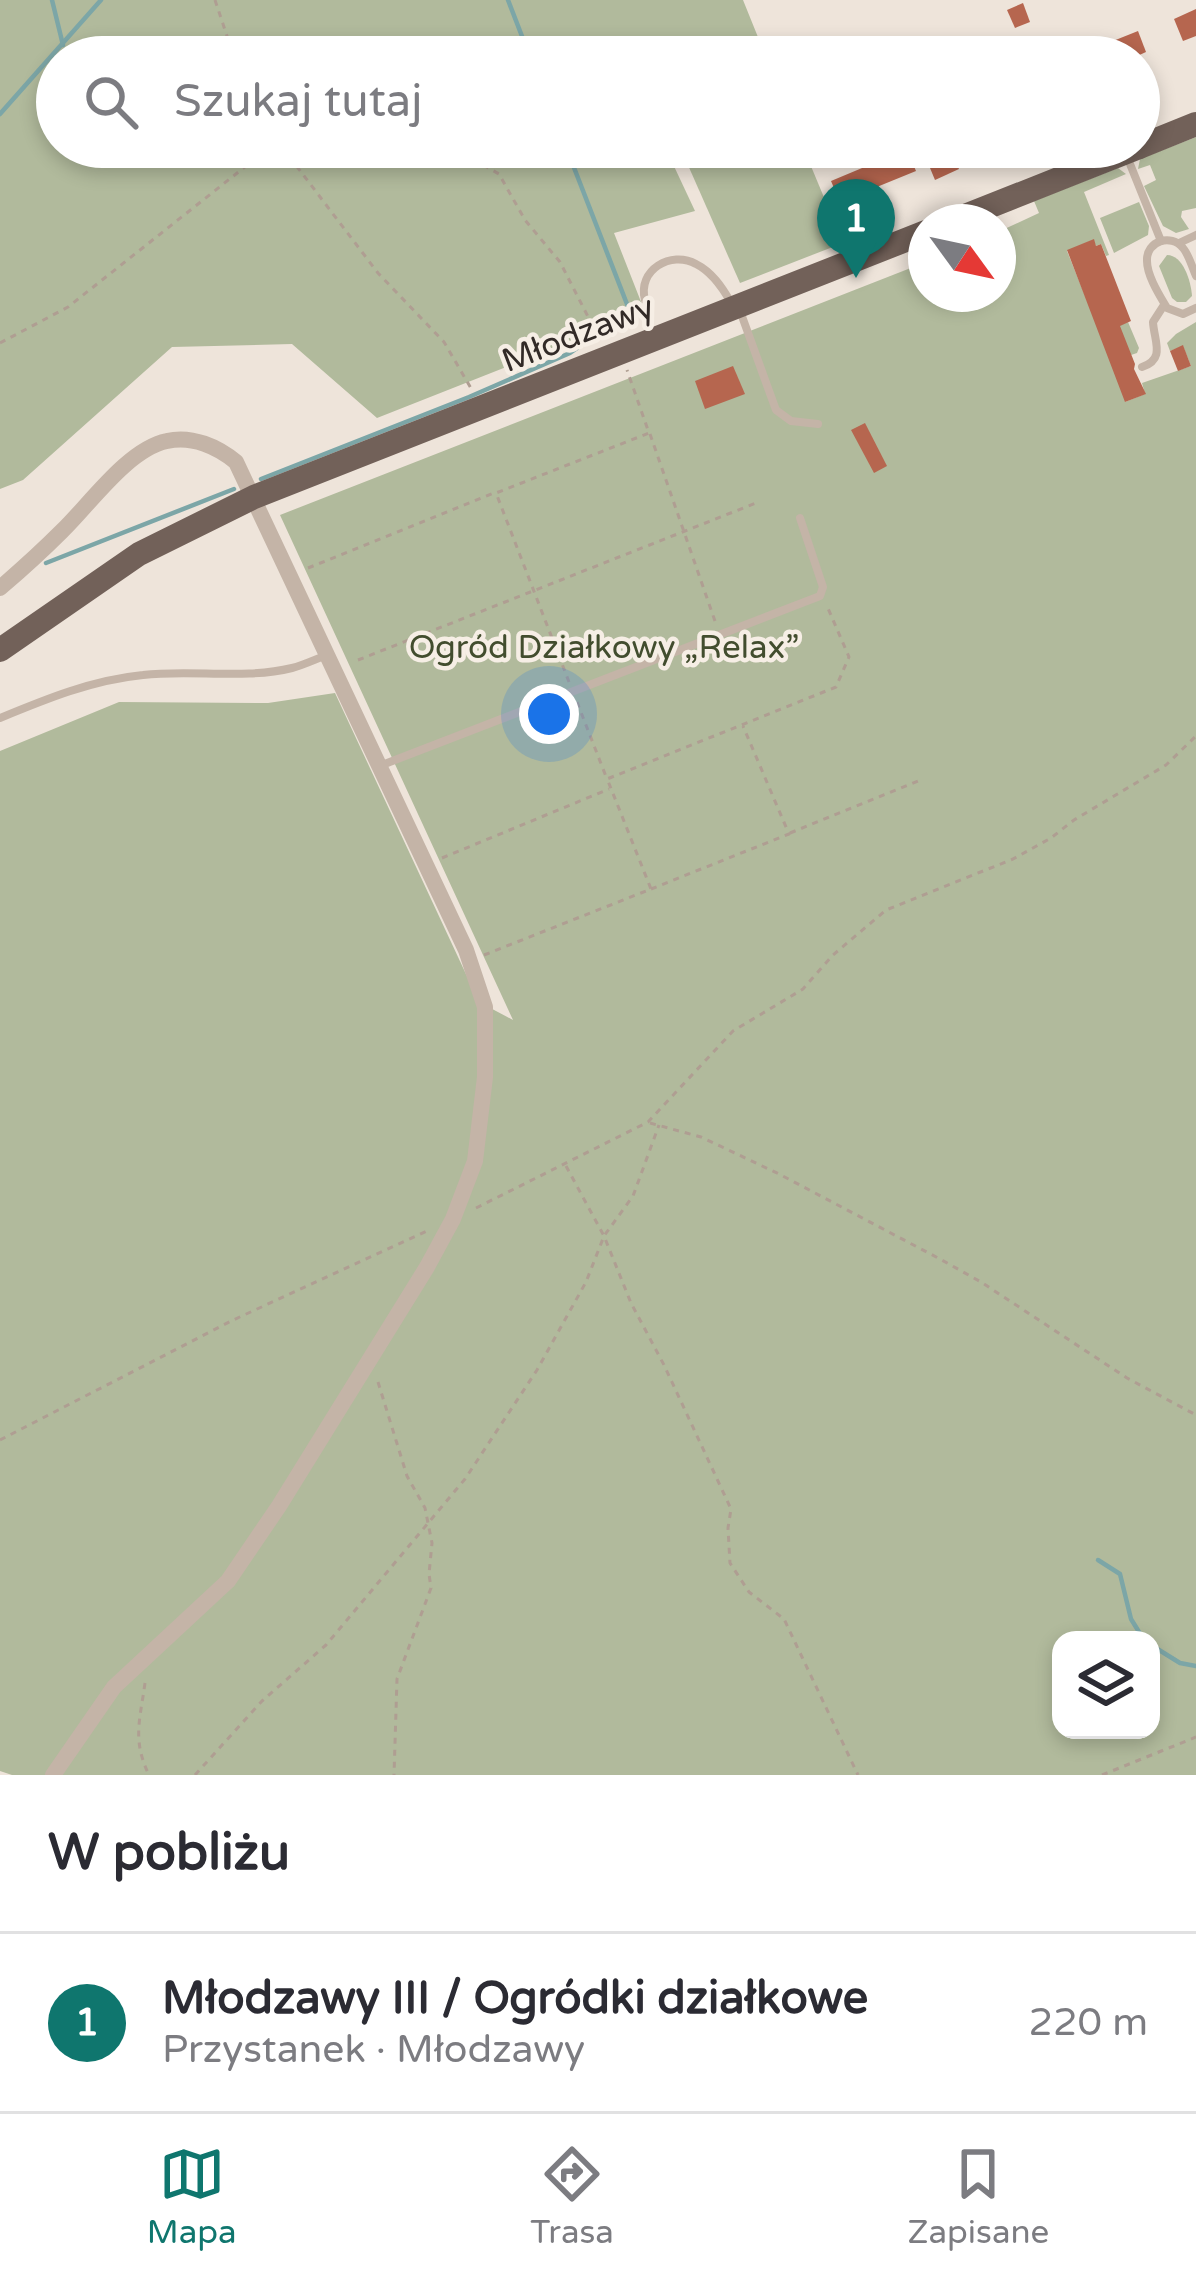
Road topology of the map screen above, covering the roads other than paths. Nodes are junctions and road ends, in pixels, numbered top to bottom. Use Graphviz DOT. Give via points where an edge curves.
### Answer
graph roads {
  1 [pos="1196,124"];
  2 [pos="1160,139"];
  3 [pos="1086,168"];
  4 [pos="1140,168"];
  5 [pos="995,204"];
  6 [pos="1196,235"];
  7 [pos="908,239"];
  8 [pos="1161,241"];
  9 [pos="1179,243"];
  10 [pos="1196,276"];
  11 [pos="645,300"];
  12 [pos="1164,305"];
  13 [pos="736,307"];
  14 [pos="1196,308"];
  15 [pos="1142,367"];
  16 [pos="818,424"];
  17 [pos="254,497"];
  18 [pos="800,518"];
  19 [pos="0,588"];
  20 [pos="3,647"];
  21 [pos="328,654"];
  22 [pos="0,718"];
  23 [pos="380,766"];
  24 [pos="53,1775"];
  1 -- 2 [label="main road"];
  3 -- 5 [label="main road"];
  4 -- 8 [label="lane"];
  6 -- 9 [label="lane"];
  7 -- 13 [label="main road, Młodzawy"];
  8 -- 9 [label="lane"];
  8 -- 12 [label="lane" via="1147,258"];
  9 -- 10 [label="lane"];
  11 -- 13 [label="lane" via="650,271 691,260"];
  12 -- 14 [label="lane" via="1179,314"];
  12 -- 15 [label="lane" via="1153,322 1156,358"];
  13 -- 16 [label="lane" via="776,410 791,422"];
  13 -- 17 [label="main road, Młodzawy" via="611,348"];
  17 -- 19 [label="street" via="224,452 167,440 139,453"];
  17 -- 20 [label="main road, Młodzawy" via="139,554"];
  17 -- 21 [label="street"];
  18 -- 23 [label="lane" via="822,594"];
  21 -- 22 [label="lane" via="273,671 116,677"];
  21 -- 23 [label="street"];
  23 -- 24 [label="street" via="466,950 484,1007 475,1161 427,1267 229,1581 114,1688"];
}
